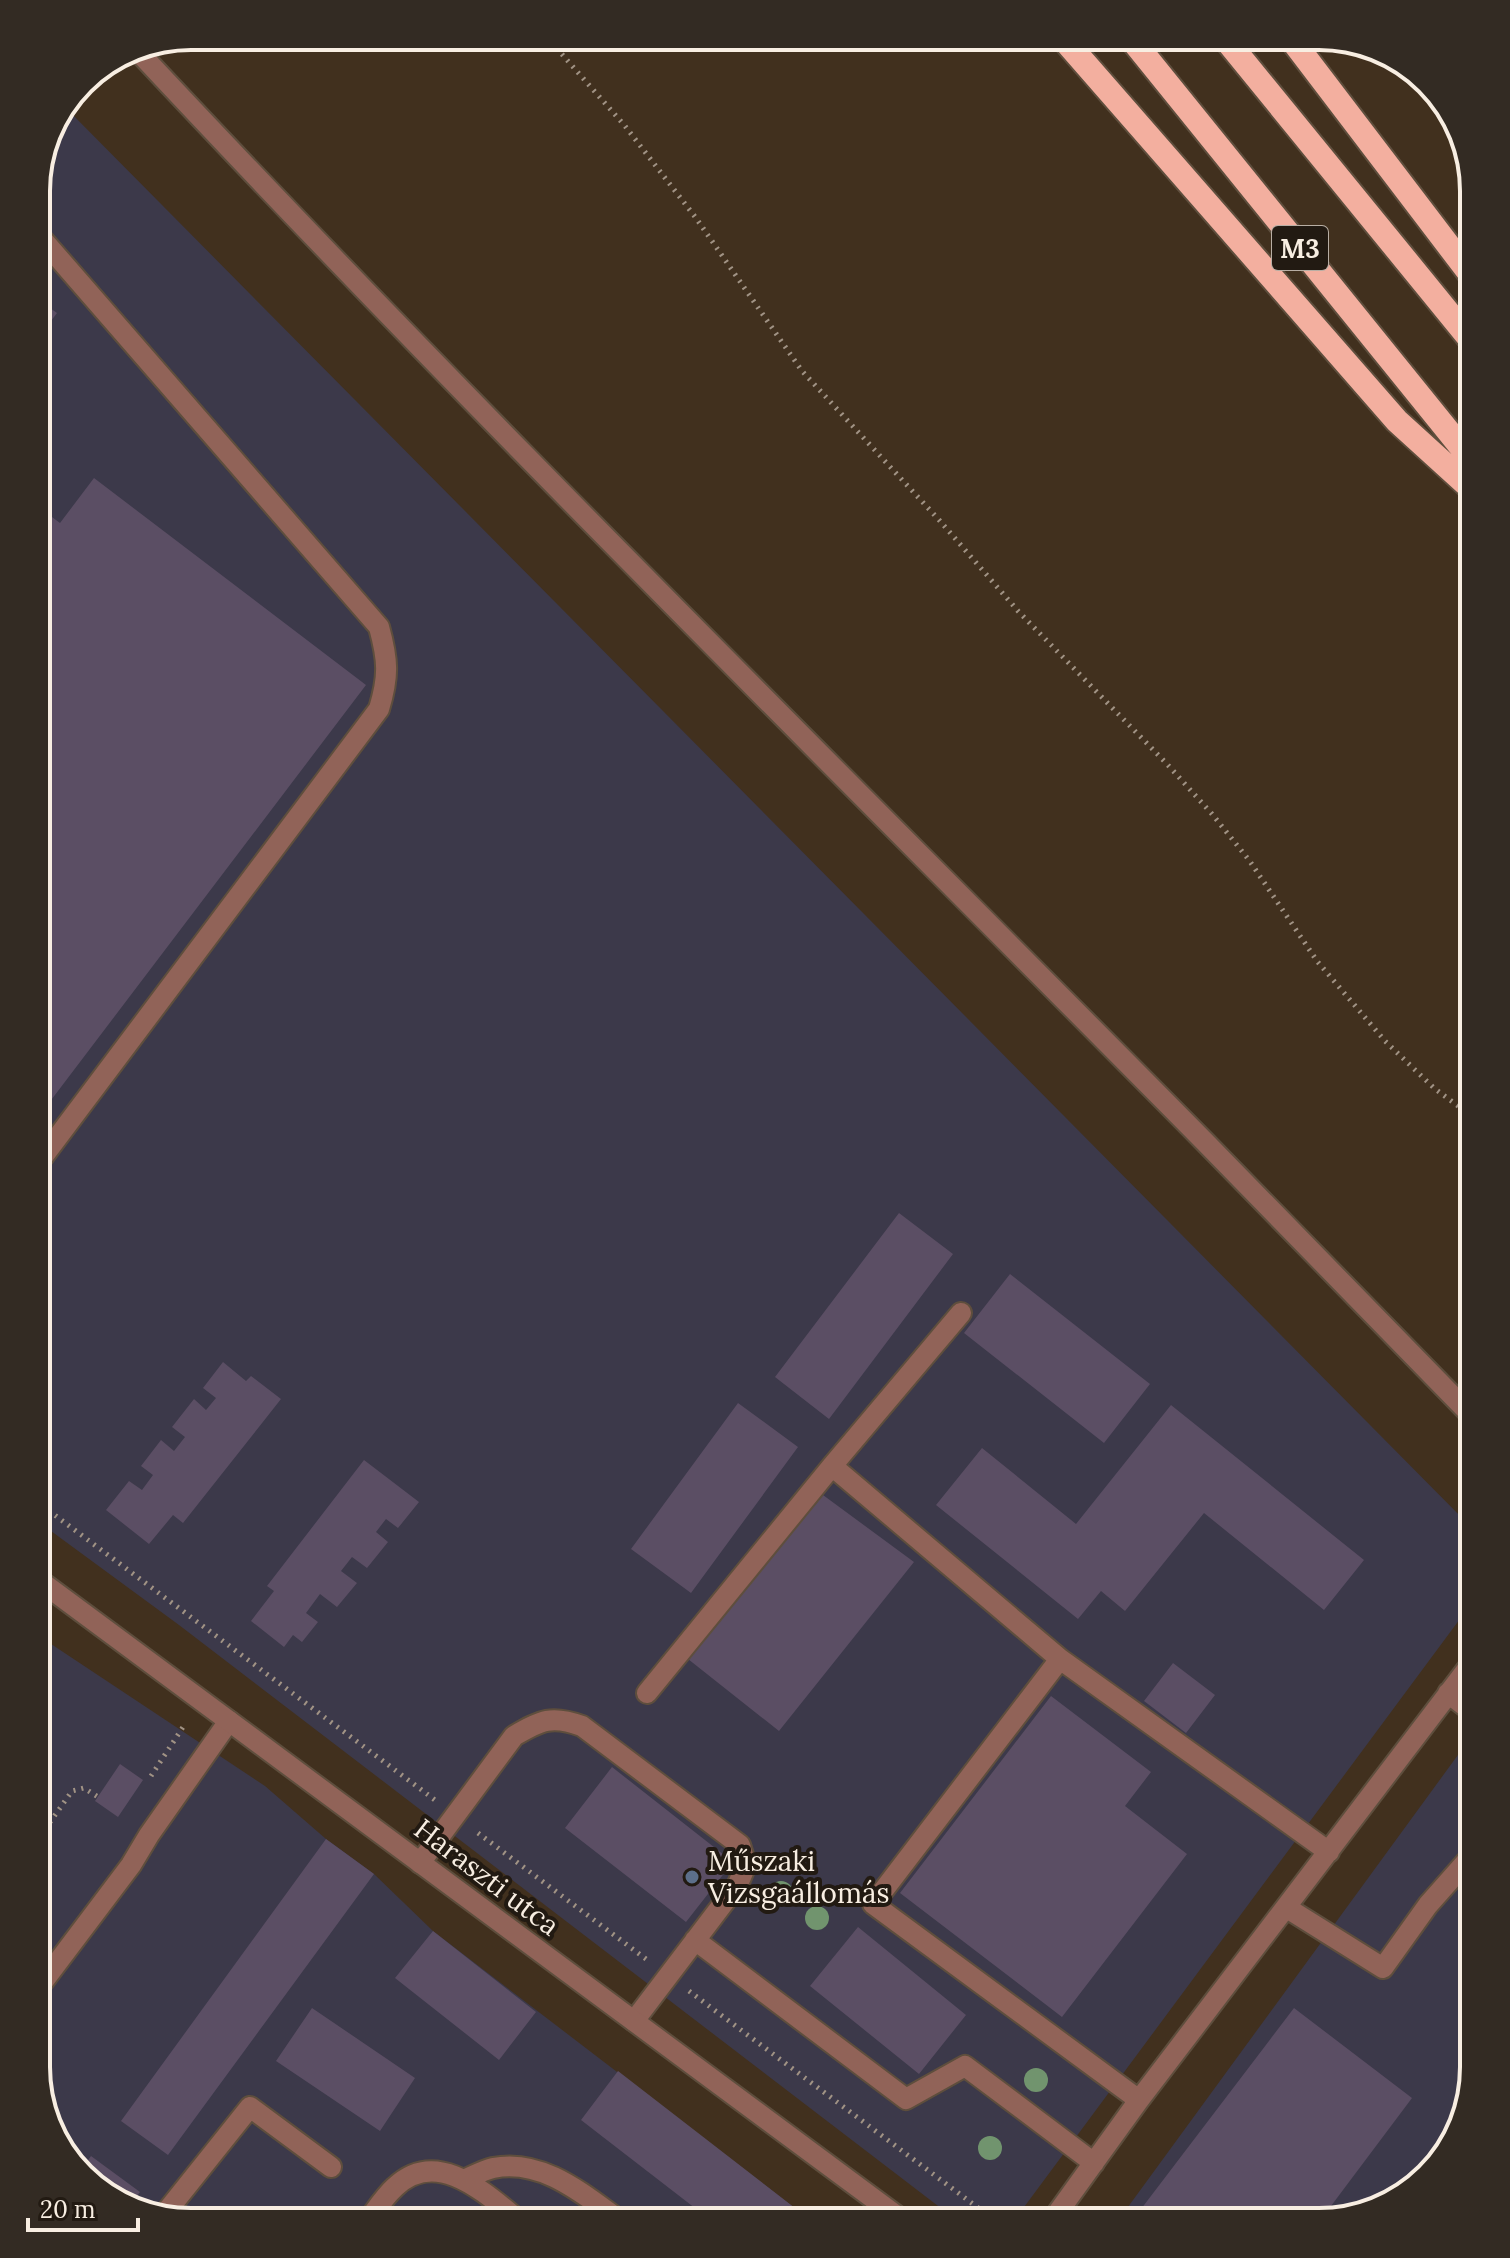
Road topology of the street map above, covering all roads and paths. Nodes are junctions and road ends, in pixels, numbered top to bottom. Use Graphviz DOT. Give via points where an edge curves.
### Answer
graph roads {
  1 [pos="558,50"];
  2 [pos="1073,50"];
  3 [pos="1140,50"];
  4 [pos="1234,50"];
  5 [pos="1300,50"];
  6 [pos="145,58"];
  7 [pos="50,248"];
  8 [pos="1460,261"];
  9 [pos="1460,327"];
  10 [pos="1460,446"];
  11 [pos="1460,478"];
  12 [pos="1460,1108"];
  13 [pos="50,1147"];
  14 [pos="961,1313"];
  15 [pos="1460,1404"];
  16 [pos="832,1466"];
  17 [pos="50,1511"];
  18 [pos="50,1588"];
  19 [pos="1060,1659"];
  20 [pos="1460,1678"];
  21 [pos="647,1693"];
  22 [pos="1448,1693"];
  23 [pos="200,1700"];
  24 [pos="1460,1702"];
  25 [pos="229,1721"];
  26 [pos="150,1778"];
  27 [pos="98,1797"];
  28 [pos="455,1815"];
  29 [pos="50,1822"];
  30 [pos="1329,1852"];
  31 [pos="420,1863"];
  32 [pos="1460,1869"];
  33 [pos="1287,1908"];
  34 [pos="695,1940"];
  35 [pos="50,1972"];
  36 [pos="668,1976"];
  37 [pos="634,2021"];
  38 [pos="1139,2100"];
  39 [pos="1094,2163"];
  40 [pos="331,2167"];
  41 [pos="464,2180"];
  42 [pos="171,2206"];
  43 [pos="378,2208"];
  44 [pos="502,2208"];
  45 [pos="602,2208"];
  46 [pos="886,2208"];
  47 [pos="978,2208"];
  48 [pos="1061,2208"];
  1 -- 12 [label="path" via="687,207 802,371 1018,611 1212,814 1317,961 1385,1041"];
  2 -- 11 [label="highway" via="1397,421"];
  3 -- 10 [label="highway, M3"];
  4 -- 9 [label="highway, M3"];
  5 -- 8 [label="highway"];
  6 -- 15 [label="street" via="633,566"];
  7 -- 13 [label="street" via="379,627 387,655 379,709"];
  14 -- 16 [label="street"];
  16 -- 19 [label="street"];
  16 -- 21 [label="street"];
  17 -- 28 [label="path"];
  18 -- 23 [label="street, Haraszti utca"];
  19 -- 30 [label="street"];
  19 -- 38 [label="street" via="873,1904"];
  20 -- 22 [label="street"];
  22 -- 24 [label="street"];
  22 -- 30 [label="street"];
  23 -- 25 [label="street, Haraszti utca"];
  23 -- 26 [label="path"];
  25 -- 31 [label="street, Haraszti utca"];
  25 -- 35 [label="street"];
  27 -- 29 [label="path" via="84,1788 72,1791"];
  28 -- 31 [label="street"];
  28 -- 34 [label="street" via="514,1736 560,1718 582,1726 740,1845 746,1865 738,1884"];
  28 -- 36 [label="path"];
  30 -- 33 [label="street"];
  31 -- 37 [label="street, Haraszti utca"];
  32 -- 33 [label="street" via="1383,1968"];
  33 -- 38 [label="street"];
  34 -- 36 [label="street"];
  34 -- 39 [label="street" via="906,2099 965,2066"];
  36 -- 37 [label="street"];
  36 -- 47 [label="path"];
  37 -- 46 [label="street, Haraszti utca"];
  38 -- 39 [label="street"];
  39 -- 48 [label="street"];
  40 -- 42 [label="street" via="250,2107"];
  41 -- 43 [label="street" via="433,2171 410,2176"];
  41 -- 44 [label="street"];
  41 -- 45 [label="street" via="493,2168 530,2170 565,2182"];
}
